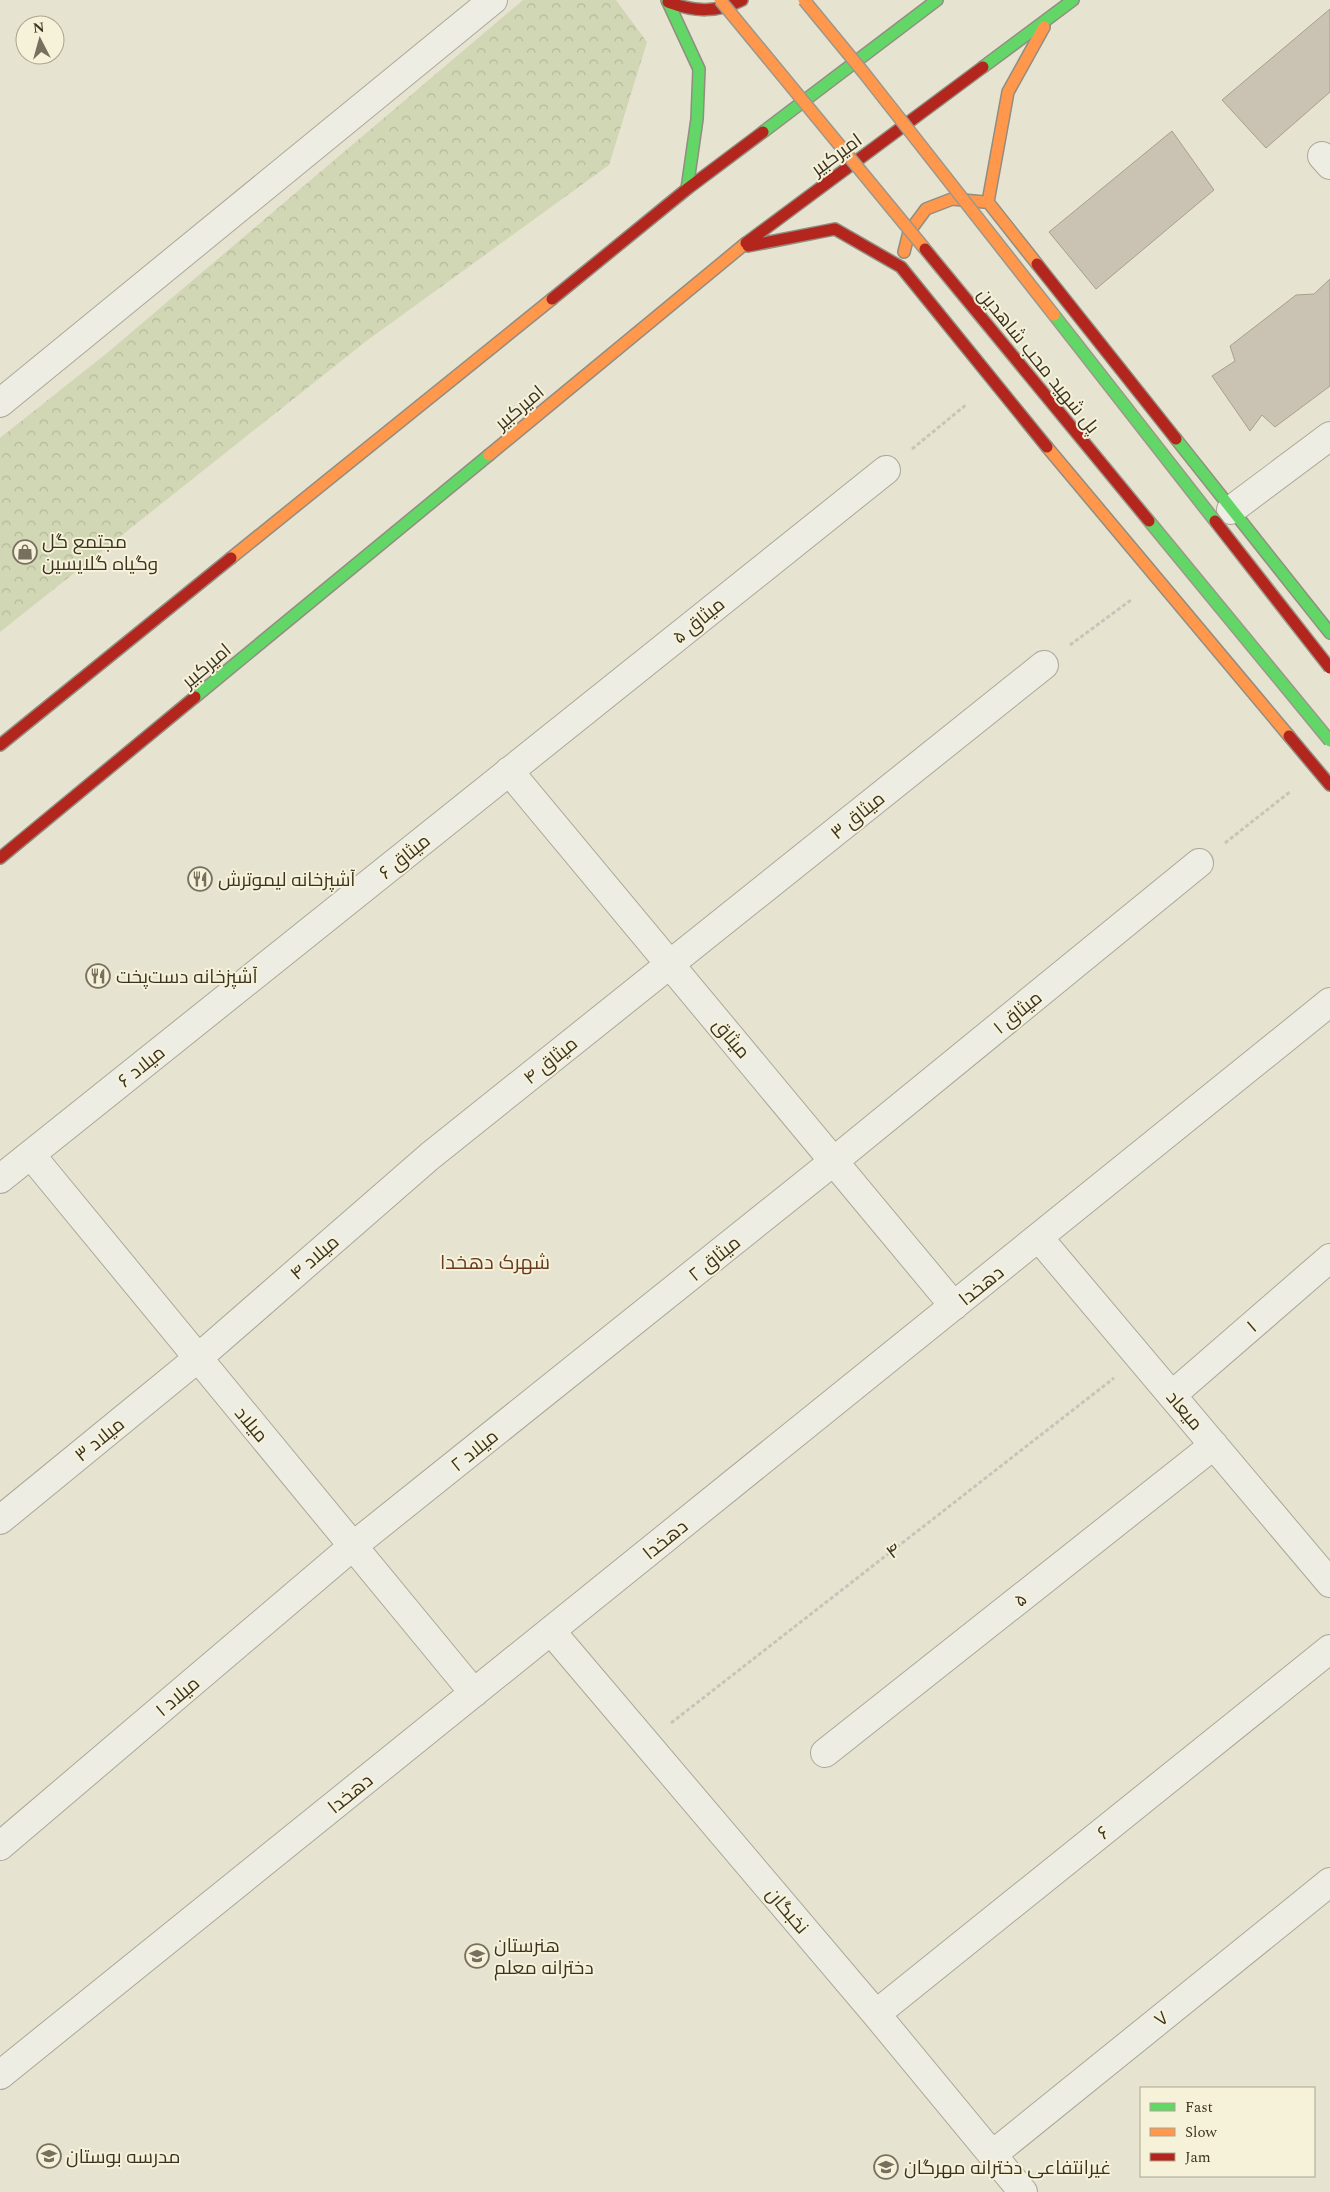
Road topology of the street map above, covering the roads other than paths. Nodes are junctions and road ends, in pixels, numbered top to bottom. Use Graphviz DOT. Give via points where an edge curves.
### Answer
graph roads {
  1 [pos="493,0"];
  2 [pos="720,0"];
  3 [pos="742,0"];
  4 [pos="804,0"];
  5 [pos="937,0"];
  6 [pos="1073,0"];
  7 [pos="668,1"];
  8 [pos="1048,20"];
  9 [pos="687,189"];
  10 [pos="988,202"];
  11 [pos="739,248"];
  12 [pos="901,267"];
  13 [pos="0,403"];
  14 [pos="1330,436"];
  15 [pos="886,470"];
  16 [pos="1231,510"];
  17 [pos="1330,633"];
  18 [pos="1044,665"];
  19 [pos="1330,668"];
  20 [pos="1330,742"];
  21 [pos="0,745"];
  22 [pos="510,771"];
  23 [pos="1330,785"];
  24 [pos="0,858"];
  25 [pos="1199,863"];
  26 [pos="670,964"];
  27 [pos="252,978"];
  28 [pos="1330,1002"];
  29 [pos="31,1155"];
  30 [pos="430,1156"];
  31 [pos="834,1162"];
  32 [pos="0,1179"];
  33 [pos="1039,1238"];
  34 [pos="1330,1258"];
  35 [pos="954,1306"];
  36 [pos="594,1354"];
  37 [pos="198,1358"];
  38 [pos="1172,1395"];
  39 [pos="1214,1445"];
  40 [pos="0,1520"];
  41 [pos="354,1546"];
  42 [pos="1330,1582"];
  43 [pos="551,1631"];
  44 [pos="1330,1649"];
  45 [pos="474,1693"];
  46 [pos="825,1753"];
  47 [pos="0,1846"];
  48 [pos="1330,1882"];
  49 [pos="876,2014"];
  50 [pos="0,2075"];
  51 [pos="992,2155"];
  52 [pos="1023,2192"];
  1 -- 13 [label="street"];
  2 -- 20 [label="main road, پل شهید محب شاهدین, bridge"];
  3 -- 7 [label="main road" via="710,11 690,10"];
  4 -- 19 [label="main road, پل شهید محب شاهدین, bridge" via="864,72"];
  5 -- 9 [label="main road"];
  6 -- 8 [label="main road, امیرکبیر"];
  7 -- 9 [label="main road" via="699,69 697,119"];
  8 -- 10 [label="main road" via="1008,92"];
  8 -- 11 [label="main road, امیرکبیر"];
  9 -- 21 [label="main road"];
  10 -- 12 [label="main road" via="952,199 926,209 908,232"];
  10 -- 16 [label="main road"];
  11 -- 12 [label="main road" via="835,228"];
  11 -- 24 [label="main road, امیرکبیر"];
  12 -- 23 [label="main road"];
  14 -- 16 [label="street"];
  15 -- 22 [label="street, میثاق ۵"];
  16 -- 17 [label="main road"];
  18 -- 26 [label="street, میثاق ۳"];
  22 -- 26 [label="street, میثاق"];
  22 -- 27 [label="street, میثاق ۶"];
  25 -- 31 [label="street, میثاق ۱"];
  26 -- 30 [label="street, میثاق ۴"];
  26 -- 31 [label="street, میثاق"];
  27 -- 29 [label="street, میلاد ۶"];
  28 -- 33 [label="street, دهخدا"];
  29 -- 32 [label="street, میلاد ۶"];
  29 -- 37 [label="street, میلاد"];
  30 -- 37 [label="street, میلاد ۴"];
  31 -- 35 [label="street, میثاق"];
  31 -- 36 [label="street, میثاق ۲"];
  33 -- 35 [label="street, دهخدا"];
  33 -- 38 [label="street, میعاد"];
  34 -- 38 [label="street, ۱"];
  35 -- 43 [label="street, دهخدا"];
  36 -- 41 [label="street, میلاد ۲"];
  37 -- 40 [label="street, میلاد ۳"];
  37 -- 41 [label="street, میلاد"];
  38 -- 39 [label="street, میعاد"];
  39 -- 42 [label="street, میعاد"];
  39 -- 46 [label="street, ۵"];
  41 -- 45 [label="street, میلاد"];
  41 -- 47 [label="street, میلاد ۱"];
  43 -- 45 [label="street, دهخدا"];
  43 -- 49 [label="street, نخبگان"];
  44 -- 49 [label="street, ۶"];
  45 -- 50 [label="street, دهخدا"];
  48 -- 51 [label="street, ۷"];
  49 -- 51 [label="street, نخبگان"];
  51 -- 52 [label="street, نخبگان"];
}
